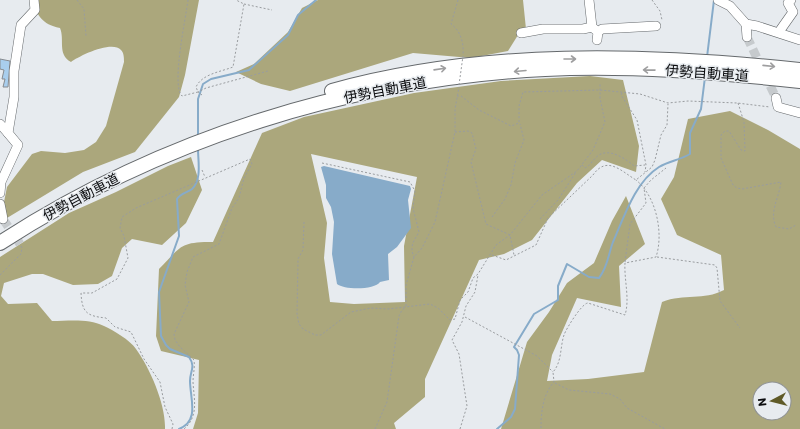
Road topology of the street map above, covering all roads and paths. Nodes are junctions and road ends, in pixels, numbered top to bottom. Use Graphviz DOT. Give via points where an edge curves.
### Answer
graph roads {
  1 [pos="34,0"];
  2 [pos="77,0"];
  3 [pos="188,0"];
  4 [pos="236,0"];
  5 [pos="458,0"];
  6 [pos="589,0"];
  7 [pos="652,0"];
  8 [pos="718,0"];
  9 [pos="791,0"];
  10 [pos="244,4"];
  11 [pos="272,10"];
  12 [pos="659,23"];
  13 [pos="746,24"];
  14 [pos="521,33"];
  15 [pos="595,33"];
  16 [pos="780,33"];
  17 [pos="86,36"];
  18 [pos="747,37"];
  19 [pos="800,40"];
  20 [pos="800,70"];
  21 [pos="268,71"];
  22 [pos="800,80"];
  23 [pos="600,83"];
  24 [pos="600,90"];
  25 [pos="198,92"];
  26 [pos="622,92"];
  27 [pos="202,95"];
  28 [pos="457,96"];
  29 [pos="777,102"];
  30 [pos="668,103"];
  31 [pos="738,103"];
  32 [pos="800,113"];
  33 [pos="519,123"];
  34 [pos="0,124"];
  35 [pos="455,132"];
  36 [pos="8,133"];
  37 [pos="322,163"];
  38 [pos="582,164"];
  39 [pos="646,165"];
  40 [pos="666,168"];
  41 [pos="202,170"];
  42 [pos="576,171"];
  43 [pos="645,173"];
  44 [pos="205,178"];
  45 [pos="636,180"];
  46 [pos="644,188"];
  47 [pos="0,193"];
  48 [pos="0,204"];
  49 [pos="492,217"];
  50 [pos="540,219"];
  51 [pos="304,222"];
  52 [pos="796,225"];
  53 [pos="2,226"];
  54 [pos="510,235"];
  55 [pos="0,243"];
  56 [pos="20,244"];
  57 [pos="492,255"];
  58 [pos="514,256"];
  59 [pos="414,257"];
  60 [pos="656,257"];
  61 [pos="625,263"];
  62 [pos="478,274"];
  63 [pos="0,275"];
  64 [pos="406,307"];
  65 [pos="464,317"];
  66 [pos="740,328"];
  67 [pos="553,372"];
  68 [pos="554,382"];
  69 [pos="541,428"];
  70 [pos="172,429"];
  71 [pos="184,429"];
  72 [pos="375,429"];
  73 [pos="460,429"];
  74 [pos="665,429"];
  1 -- 36 [label="street" via="35,10 20,25"];
  2 -- 17 [label="path" via="84,9"];
  3 -- 25 [label="path" via="178,86 182,96"];
  4 -- 10 [label="path"];
  5 -- 28 [label="path, bridge" via="451,24 456,27 463,40"];
  6 -- 15 [label="street"];
  7 -- 12 [label="path" via="660,11"];
  8 -- 13 [label="street" via="730,6"];
  9 -- 16 [label="street" via="788,4 793,12 780,29"];
  10 -- 11 [label="path"];
  10 -- 25 [label="path" via="233,67 199,81 196,87"];
  12 -- 15 [label="street" via="602,29"];
  13 -- 16 [label="street"];
  13 -- 18 [label="street"];
  14 -- 15 [label="street" via="544,29 583,29"];
  16 -- 19 [label="street"];
  53 -- 20 [label="highway, 伊勢自動車道, one-way" via="167,145 248,115 397,75 486,63 546,59 671,59"];
  21 -- 25 [label="path"];
  22 -- 55 [label="highway, 伊勢自動車道, one-way" via="669,70 560,69 449,78 397,86 303,108 209,138 97,188"];
  23 -- 24 [label="path"];
  24 -- 26 [label="path"];
  24 -- 33 [label="path" via="523,92 519,106"];
  24 -- 38 [label="path" via="604,122 593,150"];
  25 -- 27 [label="path"];
  26 -- 30 [label="path" via="640,94"];
  26 -- 39 [label="path" via="621,96 636,120"];
  28 -- 33 [label="path" via="508,125"];
  28 -- 35 [label="path"];
  29 -- 31 [label="path" via="762,107"];
  29 -- 32 [label="street"];
  30 -- 31 [label="path"];
  30 -- 43 [label="path" via="667,125 661,135 652,168"];
  31 -- 52 [label="path" via="744,122 745,151 741,150 729,131 725,131 721,135 721,158 734,185 742,189 781,182 772,215 773,220 776,227 788,229"];
  33 -- 49 [label="path" via="524,140 515,163 511,185"];
  34 -- 36 [label="street"];
  35 -- 54 [label="path" via="472,133 476,149 471,162 486,224"];
  35 -- 59 [label="path" via="435,222 422,248"];
  36 -- 47 [label="street" via="18,145 1,182"];
  37 -- 59 [label="path" via="410,182 414,191 412,208 419,232 412,242"];
  38 -- 39 [label="path" via="585,168 601,154 610,152 625,158 634,166"];
  38 -- 42 [label="path"];
  39 -- 43 [label="path"];
  40 -- 46 [label="path"];
  41 -- 44 [label="path"];
  42 -- 50 [label="path" via="558,200"];
  42 -- 54 [label="path" via="542,195"];
  43 -- 45 [label="path"];
  44 -- 70 [label="path" via="136,208 122,217 120,228 128,258 117,279 92,293 81,293 83,308 92,317 106,318 115,328 131,332 142,355 160,382 165,407 173,424"];
  44 -- 71 [label="path" via="250,159 252,164 244,178 239,198 232,208 219,244 193,257 187,272 185,284 189,302 174,334 178,344 194,360 195,411"];
  45 -- 46 [label="path"];
  45 -- 58 [label="path" via="611,164 598,169 548,218 536,245"];
  46 -- 60 [label="path" via="648,192 658,222"];
  46 -- 61 [label="path" via="646,203 630,224"];
  48 -- 53 [label="street"];
  51 -- 64 [label="path" via="303,250 298,259 297,308 303,329 321,335 343,317 358,309"];
  54 -- 57 [label="path" via="496,245"];
  54 -- 58 [label="path"];
  56 -- 63 [label="path" via="21,254"];
  57 -- 58 [label="path" via="506,260"];
  57 -- 62 [label="path"];
  59 -- 64 [label="path" via="406,285"];
  60 -- 61 [label="path"];
  60 -- 66 [label="path" via="715,265 720,301"];
  61 -- 67 [label="path" via="625,316 584,303 564,334 558,366"];
  62 -- 64 [label="path" via="473,278 468,292 460,300 455,319 450,320 430,304"];
  62 -- 65 [label="path" via="475,292 466,306"];
  64 -- 72 [label="path" via="400,316 387,402"];
  65 -- 67 [label="path" via="537,356"];
  65 -- 73 [label="path" via="452,340 459,354 467,406"];
  67 -- 68 [label="path"];
  68 -- 69 [label="path" via="546,394"];
  68 -- 74 [label="path" via="569,390 610,394 620,399 627,408"];
}
